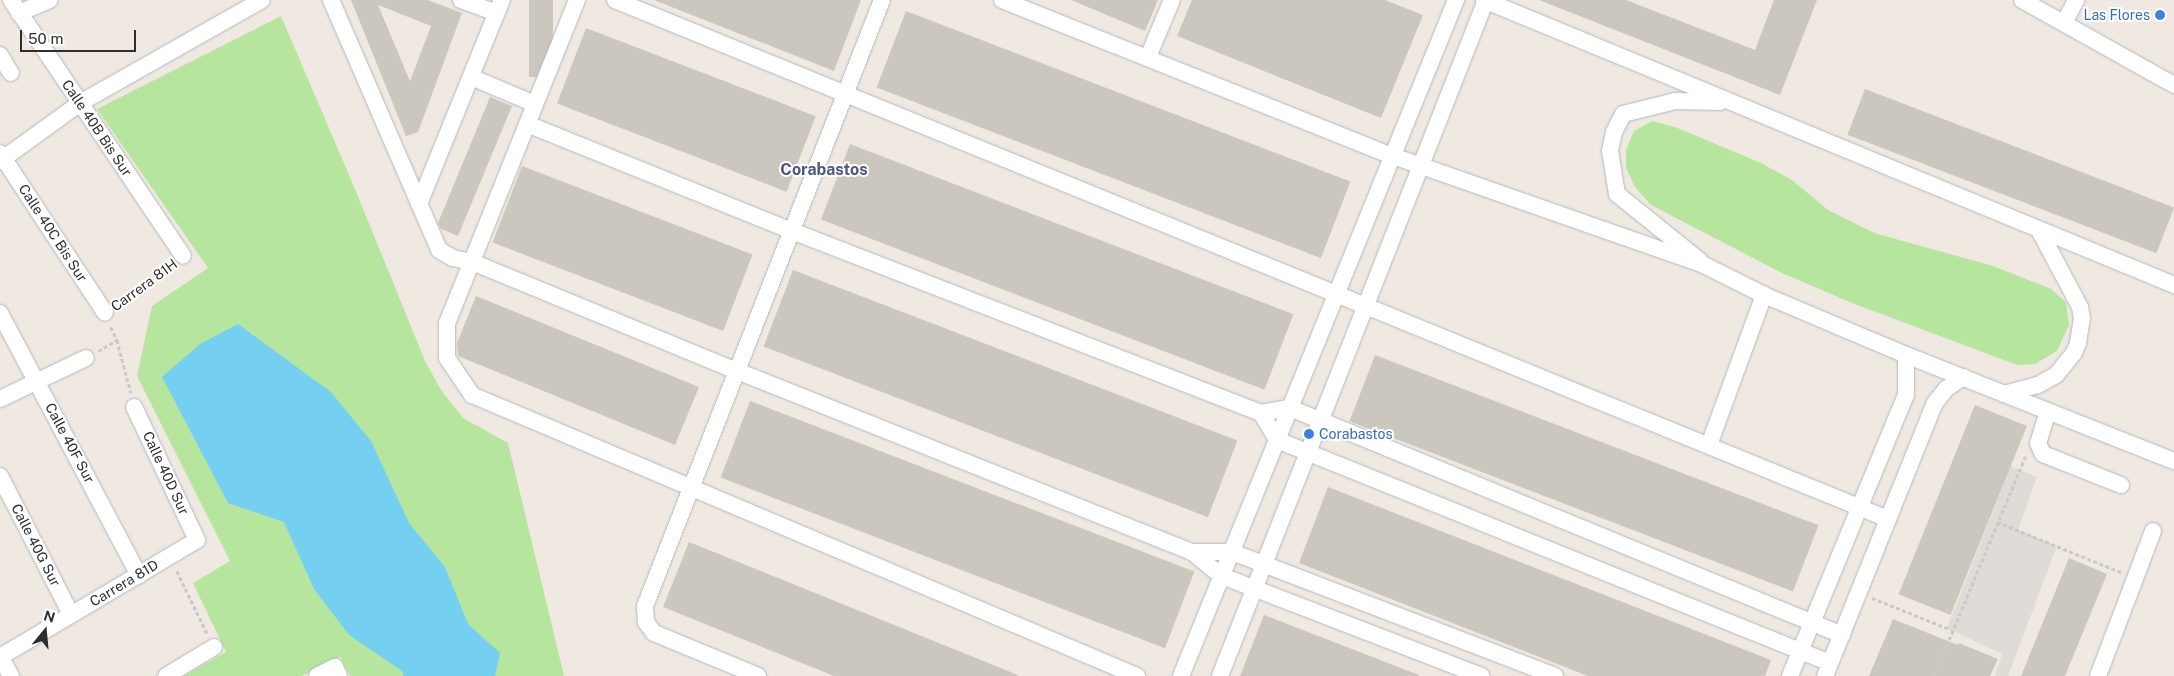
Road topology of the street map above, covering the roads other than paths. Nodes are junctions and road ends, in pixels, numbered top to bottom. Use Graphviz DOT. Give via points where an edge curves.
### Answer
graph roads {
  1 [pos="49,0"];
  2 [pos="262,0"];
  3 [pos="331,0"];
  4 [pos="461,0"];
  5 [pos="577,0"];
  6 [pos="615,0"];
  7 [pos="882,0"];
  8 [pos="1002,0"];
  9 [pos="1172,0"];
  10 [pos="1456,0"];
  11 [pos="1486,0"];
  12 [pos="2022,0"];
  13 [pos="2076,0"];
  14 [pos="1512,5"];
  15 [pos="15,6"];
  16 [pos="500,6"];
  17 [pos="2064,23"];
  18 [pos="0,55"];
  19 [pos="1148,58"];
  20 [pos="11,73"];
  21 [pos="471,77"];
  22 [pos="2174,85"];
  23 [pos="846,93"];
  24 [pos="1730,102"];
  25 [pos="80,103"];
  26 [pos="535,104"];
  27 [pos="527,124"];
  28 [pos="1393,156"];
  29 [pos="1,158"];
  30 [pos="1421,166"];
  31 [pos="419,204"];
  32 [pos="2039,230"];
  33 [pos="792,231"];
  34 [pos="183,256"];
  35 [pos="472,262"];
  36 [pos="1704,265"];
  37 [pos="2174,285"];
  38 [pos="1337,293"];
  39 [pos="1764,295"];
  40 [pos="1367,305"];
  41 [pos="0,313"];
  42 [pos="105,313"];
  43 [pos="1906,355"];
  44 [pos="86,358"];
  45 [pos="737,371"];
  46 [pos="1963,377"];
  47 [pos="38,382"];
  48 [pos="2004,394"];
  49 [pos="0,399"];
  50 [pos="134,407"];
  51 [pos="1290,408"];
  52 [pos="2048,411"];
  53 [pos="1261,413"];
  54 [pos="1320,422"];
  55 [pos="1277,440"];
  56 [pos="1709,445"];
  57 [pos="1308,453"];
  58 [pos="2174,461"];
  59 [pos="0,476"];
  60 [pos="2121,485"];
  61 [pos="692,488"];
  62 [pos="1860,507"];
  63 [pos="1888,518"];
  64 [pos="2153,531"];
  65 [pos="197,540"];
  66 [pos="1192,552"];
  67 [pos="1232,552"];
  68 [pos="1264,565"];
  69 [pos="138,575"];
  70 [pos="1222,576"];
  71 [pos="1254,590"];
  72 [pos="71,614"];
  73 [pos="1812,623"];
  74 [pos="1842,635"];
  75 [pos="214,647"];
  76 [pos="1800,651"];
  77 [pos="0,656"];
  78 [pos="1828,670"];
  79 [pos="337,672"];
  80 [pos="11,676"];
  81 [pos="166,676"];
  82 [pos="317,676"];
  83 [pos="758,676"];
  84 [pos="1137,676"];
  85 [pos="1181,676"];
  86 [pos="1220,676"];
  87 [pos="1481,676"];
  88 [pos="1555,676"];
  89 [pos="1790,676"];
  90 [pos="2098,676"];
  1 -- 15 [label="street"];
  2 -- 25 [label="street"];
  3 -- 31 [label="street"];
  4 -- 16 [label="street"];
  5 -- 26 [label="street"];
  6 -- 23 [label="street"];
  7 -- 23 [label="street"];
  8 -- 19 [label="street"];
  9 -- 19 [label="street"];
  10 -- 28 [label="street"];
  11 -- 14 [label="street"];
  11 -- 30 [label="street"];
  12 -- 17 [label="street"];
  13 -- 17 [label="street"];
  14 -- 24 [label="street"];
  15 -- 25 [label="street, Calle 40B Bis Sur"];
  16 -- 21 [label="street"];
  17 -- 22 [label="street"];
  18 -- 20 [label="street"];
  19 -- 28 [label="street"];
  21 -- 26 [label="street"];
  21 -- 31 [label="street"];
  23 -- 33 [label="street"];
  23 -- 38 [label="street"];
  24 -- 32 [label="street"];
  24 -- 36 [label="street" via="1675,101 1623,114 1614,132 1610,151 1617,194"];
  25 -- 29 [label="street"];
  25 -- 34 [label="street, Calle 40B Bis Sur"];
  26 -- 27 [label="street"];
  27 -- 33 [label="street"];
  27 -- 35 [label="street"];
  28 -- 30 [label="street"];
  28 -- 38 [label="street"];
  29 -- 42 [label="street, Calle 40C Bis Sur"];
  30 -- 36 [label="street"];
  30 -- 40 [label="street"];
  31 -- 35 [label="street" via="439,250 453,258"];
  32 -- 37 [label="street"];
  32 -- 48 [label="street" via="2080,308 2082,319 2078,343 2074,354 2056,375"];
  33 -- 45 [label="street"];
  33 -- 53 [label="street"];
  35 -- 45 [label="street"];
  35 -- 61 [label="street" via="448,324 448,358 472,394"];
  36 -- 39 [label="street"];
  38 -- 40 [label="street"];
  38 -- 51 [label="street"];
  39 -- 43 [label="street"];
  39 -- 56 [label="street"];
  40 -- 54 [label="street"];
  40 -- 56 [label="street"];
  41 -- 47 [label="street, Calle 40F Sur"];
  43 -- 46 [label="street"];
  43 -- 62 [label="street" via="1906,395"];
  44 -- 47 [label="street"];
  45 -- 61 [label="street"];
  45 -- 66 [label="street"];
  46 -- 48 [label="street"];
  46 -- 63 [label="street" via="1946,389 1935,403"];
  47 -- 49 [label="street"];
  47 -- 69 [label="street, Calle 40F Sur"];
  48 -- 52 [label="street"];
  50 -- 65 [label="street, Calle 40D Sur"];
  51 -- 53 [label="street"];
  51 -- 54 [label="street"];
  51 -- 55 [label="street"];
  52 -- 58 [label="street"];
  52 -- 60 [label="street" via="2038,444 2043,454"];
  53 -- 55 [label="street"];
  54 -- 57 [label="street"];
  54 -- 73 [label="street"];
  55 -- 57 [label="street"];
  55 -- 67 [label="street"];
  56 -- 62 [label="street"];
  57 -- 68 [label="street"];
  57 -- 76 [label="street"];
  59 -- 72 [label="street, Calle 40G Sur"];
  61 -- 83 [label="street" via="645,606 646,622 654,633"];
  61 -- 84 [label="street"];
  62 -- 63 [label="street"];
  62 -- 73 [label="street"];
  63 -- 74 [label="street"];
  64 -- 90 [label="street"];
  65 -- 69 [label="street, Carrera 81D"];
  66 -- 67 [label="street"];
  66 -- 70 [label="street"];
  67 -- 68 [label="street"];
  67 -- 70 [label="street"];
  68 -- 71 [label="street"];
  68 -- 88 [label="street"];
  69 -- 72 [label="street, Carrera 81D"];
  70 -- 71 [label="street"];
  70 -- 85 [label="street"];
  71 -- 86 [label="street"];
  71 -- 87 [label="street"];
  72 -- 77 [label="street, Carrera 81D"];
  73 -- 74 [label="street"];
  73 -- 76 [label="street"];
  74 -- 78 [label="street"];
  75 -- 81 [label="street"];
  76 -- 78 [label="street"];
  76 -- 89 [label="street"];
  77 -- 80 [label="street"];
  79 -- 82 [label="street"];
}
